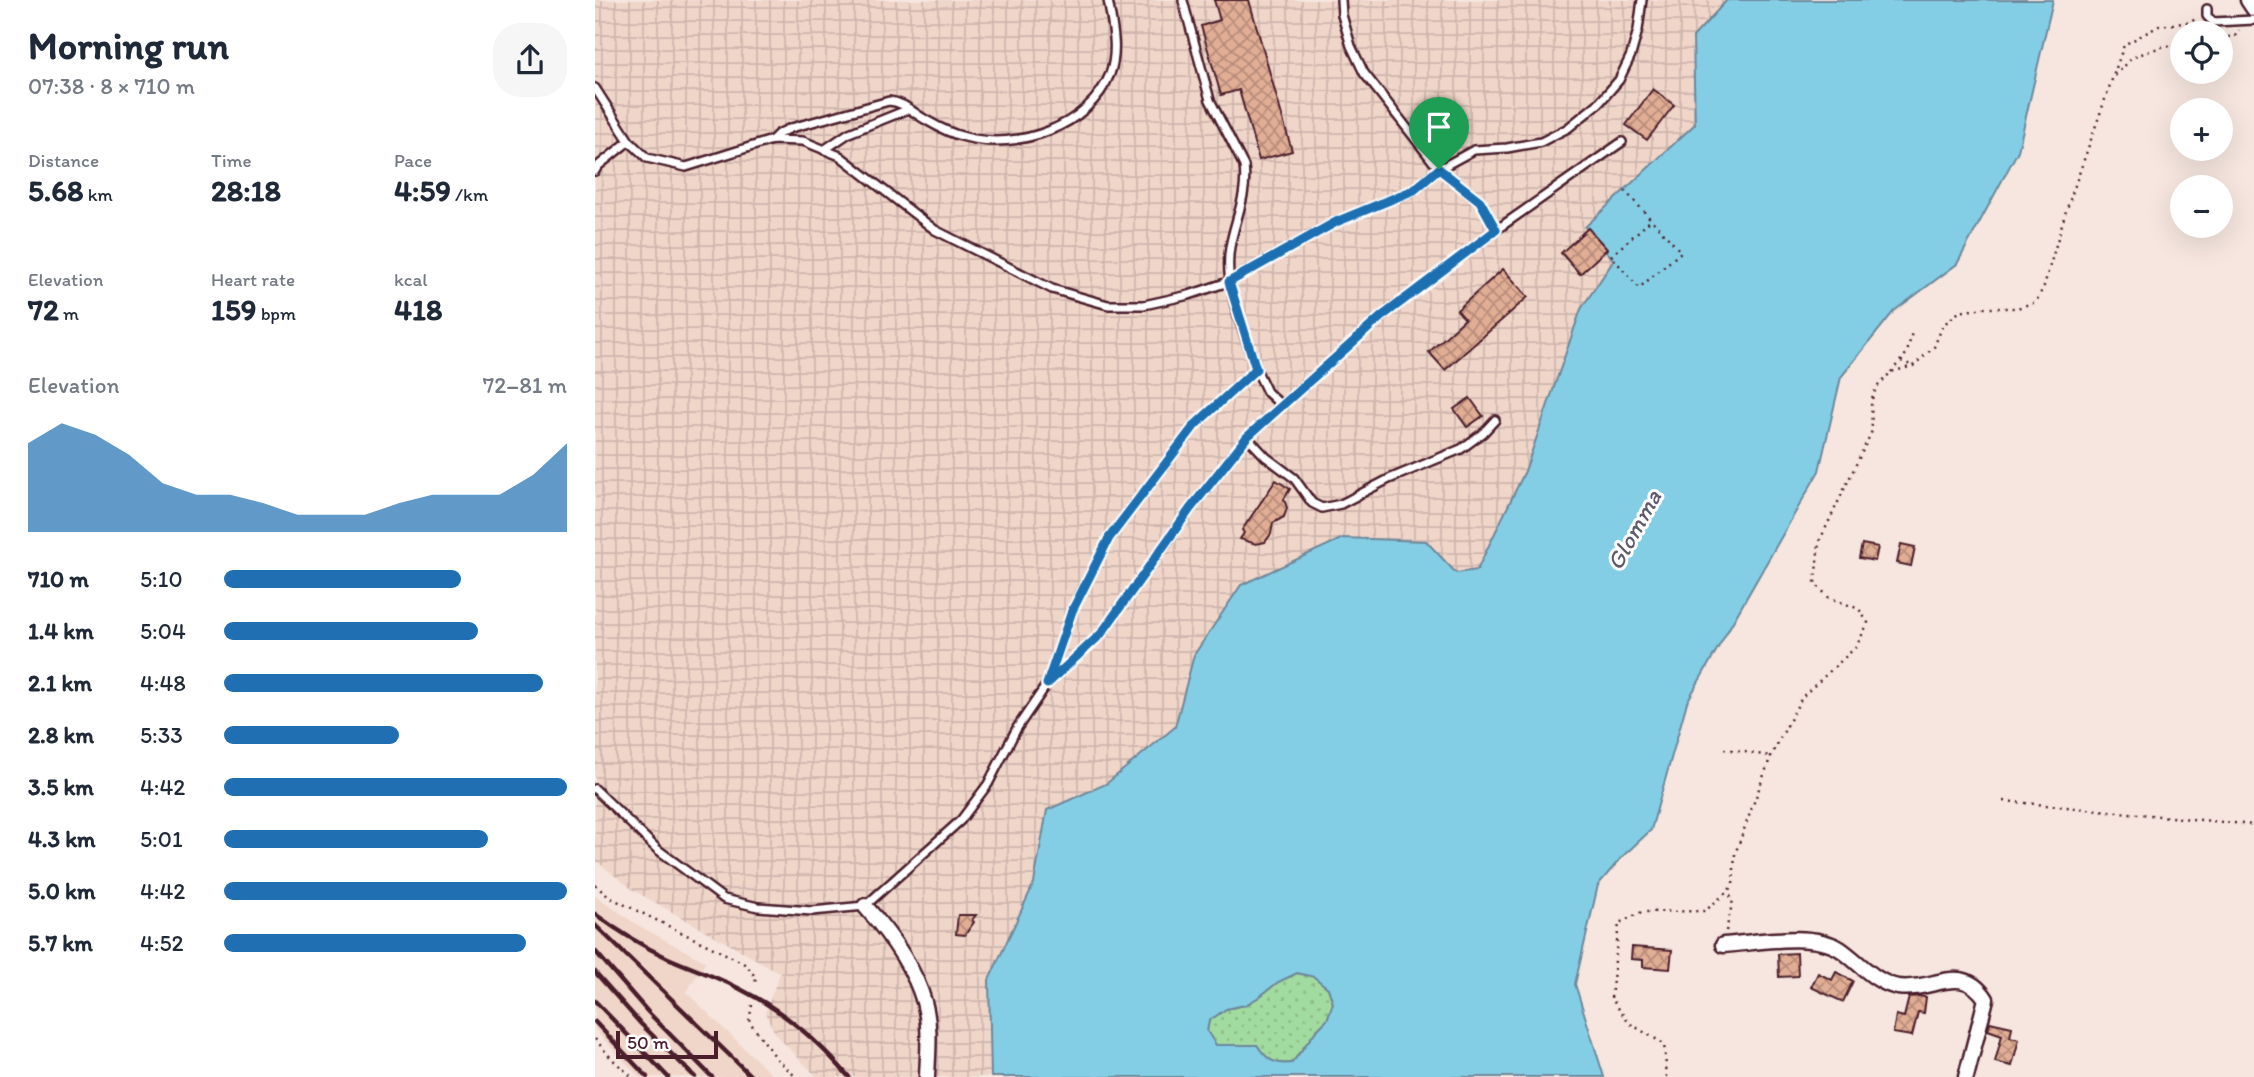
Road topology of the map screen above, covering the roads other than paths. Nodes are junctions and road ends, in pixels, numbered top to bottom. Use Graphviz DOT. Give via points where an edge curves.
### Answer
graph roads {
  1 [pos="1108,0"];
  2 [pos="1341,0"];
  3 [pos="1642,0"];
  4 [pos="2248,0"];
  5 [pos="1183,1"];
  6 [pos="2254,9"];
  7 [pos="2207,12"];
  8 [pos="2254,20"];
  9 [pos="595,88"];
  10 [pos="909,109"];
  11 [pos="772,140"];
  12 [pos="629,141"];
  13 [pos="1622,142"];
  14 [pos="824,150"];
  15 [pos="1439,169"];
  16 [pos="595,171"];
  17 [pos="1496,230"];
  18 [pos="1229,282"];
  19 [pos="1256,369"];
  20 [pos="1281,405"];
  21 [pos="1495,420"];
  22 [pos="1247,437"];
  23 [pos="1047,684"];
  24 [pos="595,789"];
  25 [pos="865,906"];
  26 [pos="1723,945"];
  27 [pos="927,1077"];
  28 [pos="1966,1077"];
  1 -- 10 [label="lane" via="1114,49 1110,74 1095,96 1059,128 1027,138 986,141 947,131"];
  2 -- 15 [label="lane" via="1351,46 1364,73"];
  3 -- 15 [label="lane" via="1631,55 1619,80 1599,103 1541,142 1474,149"];
  4 -- 6 [label="street"];
  5 -- 18 [label="lane" via="1210,100 1246,177 1230,247"];
  7 -- 8 [label="lane" via="2213,22"];
  9 -- 12 [label="lane"];
  10 -- 11 [label="lane" via="902,103 885,102 791,128"];
  10 -- 14 [label="lane" via="849,133"];
  11 -- 12 [label="lane" via="686,167 647,158"];
  11 -- 14 [label="lane" via="803,141"];
  12 -- 16 [label="lane"];
  13 -- 17 [label="lane"];
  14 -- 18 [label="lane" via="840,156 935,230 1052,289 1108,305 1145,305"];
  15 -- 17 [label="lane" via="1480,201"];
  15 -- 18 [label="lane" via="1414,190 1336,222"];
  17 -- 20 [label="lane" via="1381,317"];
  18 -- 19 [label="lane"];
  19 -- 20 [label="lane" via="1267,392"];
  19 -- 23 [label="lane" via="1195,425 1109,538 1072,611"];
  20 -- 22 [label="lane"];
  21 -- 22 [label="lane" via="1461,449 1341,504 1322,508"];
  22 -- 23 [label="lane" via="1101,634"];
  23 -- 25 [label="lane" via="988,784 961,820"];
  24 -- 25 [label="lane" via="657,849 724,899 812,911"];
  25 -- 27 [label="street" via="884,927 921,991 929,1034"];
  26 -- 28 [label="street" via="1822,941 1898,987 1962,979 1973,984 1986,999"];
}
